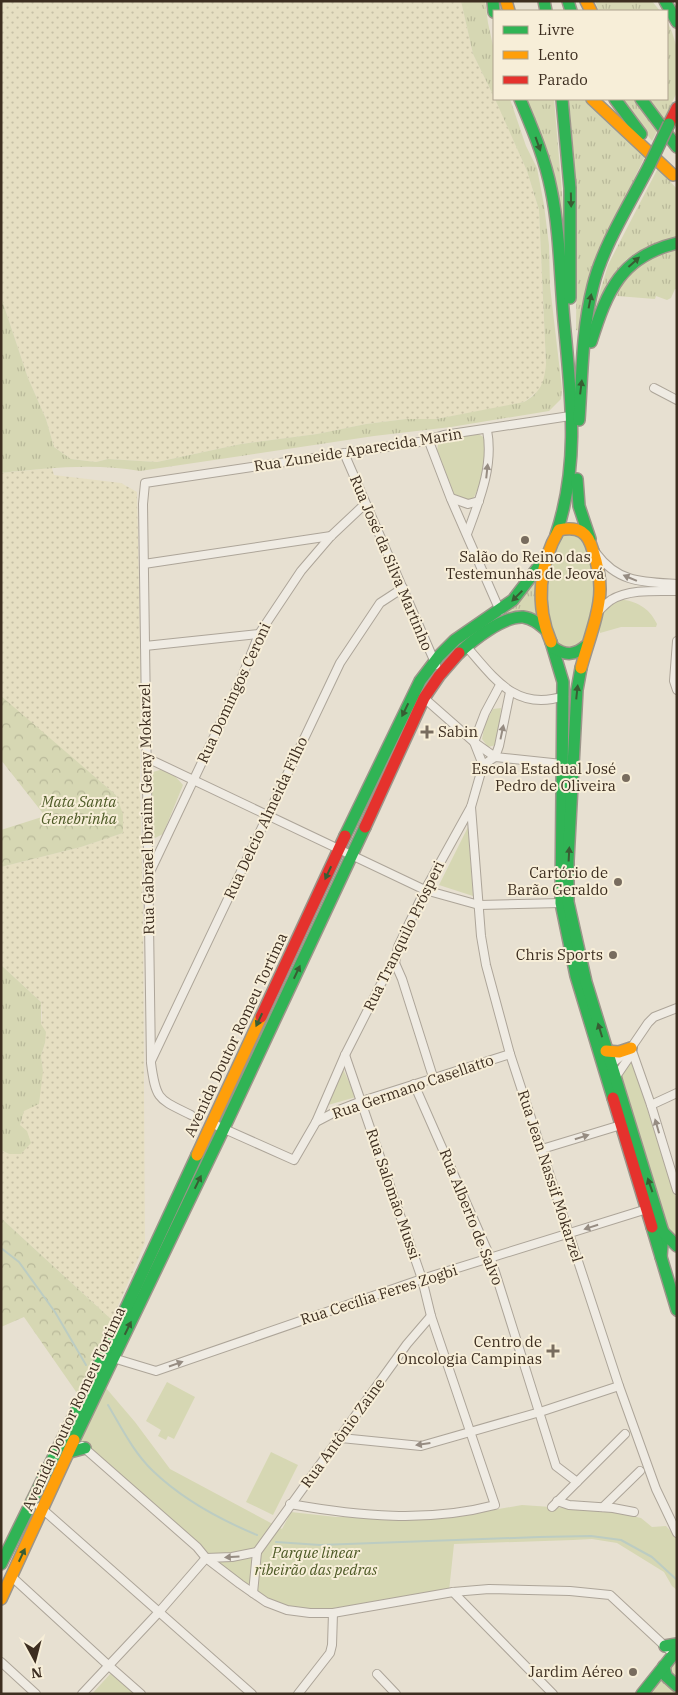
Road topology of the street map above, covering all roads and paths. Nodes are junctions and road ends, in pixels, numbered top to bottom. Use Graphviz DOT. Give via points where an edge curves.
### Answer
graph roads {
  1 [pos="665,1"];
  2 [pos="668,15"];
  3 [pos="677,22"];
  4 [pos="677,31"];
  5 [pos="520,100"];
  6 [pos="562,100"];
  7 [pos="593,100"];
  8 [pos="616,100"];
  9 [pos="642,100"];
  10 [pos="677,108"];
  11 [pos="677,147"];
  12 [pos="675,176"];
  13 [pos="677,243"];
  14 [pos="583,367"];
  15 [pos="569,384"];
  16 [pos="654,388"];
  17 [pos="677,400"];
  18 [pos="570,416"];
  19 [pos="487,430"];
  20 [pos="428,439"];
  21 [pos="344,453"];
  22 [pos="145,483"];
  23 [pos="451,498"];
  24 [pos="479,501"];
  25 [pos="365,504"];
  26 [pos="467,534"];
  27 [pos="556,535"];
  28 [pos="331,536"];
  29 [pos="592,544"];
  30 [pos="546,557"];
  31 [pos="144,564"];
  32 [pos="677,584"];
  33 [pos="402,588"];
  34 [pos="677,591"];
  35 [pos="500,610"];
  36 [pos="596,614"];
  37 [pos="546,630"];
  38 [pos="259,634"];
  39 [pos="677,641"];
  40 [pos="145,646"];
  41 [pos="466,646"];
  42 [pos="586,646"];
  43 [pos="554,648"];
  44 [pos="433,662"];
  45 [pos="441,671"];
  46 [pos="500,685"];
  47 [pos="677,690"];
  48 [pos="510,692"];
  49 [pos="564,696"];
  50 [pos="424,698"];
  51 [pos="474,742"];
  52 [pos="569,742"];
  53 [pos="495,757"];
  54 [pos="147,758"];
  55 [pos="562,764"];
  56 [pos="483,765"];
  57 [pos="194,780"];
  58 [pos="472,807"];
  59 [pos="268,815"];
  60 [pos="148,840"];
  61 [pos="164,844"];
  62 [pos="339,849"];
  63 [pos="352,855"];
  64 [pos="148,877"];
  65 [pos="425,890"];
  66 [pos="561,903"];
  67 [pos="479,906"];
  68 [pos="395,962"];
  69 [pos="677,1008"];
  70 [pos="631,1048"];
  71 [pos="606,1051"];
  72 [pos="510,1054"];
  73 [pos="345,1055"];
  74 [pos="151,1063"];
  75 [pos="607,1067"];
  76 [pos="433,1077"];
  77 [pos="615,1078"];
  78 [pos="414,1084"];
  79 [pos="677,1093"];
  80 [pos="362,1101"];
  81 [pos="651,1105"];
  82 [pos="191,1115"];
  83 [pos="316,1122"];
  84 [pos="211,1123"];
  85 [pos="621,1125"];
  86 [pos="224,1128"];
  87 [pos="542,1150"];
  88 [pos="677,1190"];
  89 [pos="647,1209"];
  90 [pos="651,1221"];
  91 [pos="663,1232"];
  92 [pos="569,1234"];
  93 [pos="677,1246"];
  94 [pos="661,1257"];
  95 [pos="491,1259"];
  96 [pos="422,1279"];
  97 [pos="677,1310"];
  98 [pos="431,1316"];
  99 [pos="113,1336"];
  100 [pos="113,1358"];
  101 [pos="619,1386"];
  102 [pos="540,1412"];
  103 [pos="64,1433"];
  104 [pos="470,1433"];
  105 [pos="626,1434"];
  106 [pos="340,1438"];
  107 [pos="75,1441"];
  108 [pos="85,1448"];
  109 [pos="70,1452"];
  110 [pos="640,1471"];
  111 [pos="577,1482"];
  112 [pos="33,1501"];
  113 [pos="290,1504"];
  114 [pos="603,1507"];
  115 [pos="43,1510"];
  116 [pos="634,1512"];
  117 [pos="677,1533"];
  118 [pos="257,1552"];
  119 [pos="206,1558"];
  120 [pos="1,1564"];
  121 [pos="12,1577"];
  122 [pos="453,1592"];
  123 [pos="253,1593"];
  124 [pos="1,1599"];
  125 [pos="159,1612"];
  126 [pos="333,1613"];
  127 [pos="674,1650"];
  128 [pos="1,1662"];
  129 [pos="108,1665"];
  130 [pos="664,1666"];
  131 [pos="377,1674"];
  132 [pos="677,1686"];
  133 [pos="36,1694"];
  134 [pos="82,1694"];
  135 [pos="142,1694"];
  136 [pos="252,1694"];
  137 [pos="298,1694"];
  138 [pos="396,1694"];
  139 [pos="553,1694"];
  140 [pos="642,1694"];
  1 -- 3 [label="main road"];
  2 -- 4 [label="main road"];
  5 -- 15 [label="main road, one-way" via="538,143 551,190"];
  6 -- 15 [label="main road, one-way" via="570,197"];
  7 -- 12 [label="main road"];
  8 -- 12 [label="main road"];
  9 -- 11 [label="main road"];
  14 -- 10 [label="main road, one-way, bridge" via="586,326 598,269"];
  14 -- 13 [label="main road, one-way" via="595,326 623,274 633,261 648,251"];
  29 -- 14 [label="main road, one-way" via="579,506 577,486"];
  15 -- 18 [label="main road"];
  16 -- 17 [label="street"];
  18 -- 19 [label="street, Rua Zuneide Aparecida Marin"];
  18 -- 27 [label="main road" via="568,492"];
  19 -- 20 [label="street, Rua Zuneide Aparecida Marin"];
  24 -- 19 [label="street, one-way" via="486,478"];
  20 -- 21 [label="street, Rua Zuneide Aparecida Marin"];
  20 -- 23 [label="street"];
  21 -- 22 [label="street, Rua Zuneide Aparecida Marin"];
  21 -- 25 [label="street, Rua José da Silva Martinho"];
  22 -- 31 [label="street, Rua Gabrael Ibraim Geray Mokarzel"];
  23 -- 24 [label="street" via="468,504"];
  23 -- 26 [label="street"];
  24 -- 26 [label="street"];
  25 -- 28 [label="street, Rua Domingos Ceroni"];
  25 -- 33 [label="street, Rua José da Silva Martinho"];
  26 -- 35 [label="street"];
  27 -- 29 [label="main road" via="564,528 582,531"];
  27 -- 30 [label="main road"];
  28 -- 31 [label="street"];
  28 -- 38 [label="street, Rua Domingos Ceroni" via="300,572"];
  32 -- 29 [label="street, one-way" via="639,582 628,578 606,565"];
  29 -- 36 [label="main road" via="600,590"];
  30 -- 35 [label="main road, Avenida Doutor Romeu Tortima, one-way" via="522,590"];
  30 -- 37 [label="main road" via="540,591"];
  31 -- 40 [label="street, Rua Gabrael Ibraim Geray Mokarzel"];
  33 -- 44 [label="street, Rua José da Silva Martinho"];
  33 -- 59 [label="street, Rua Delcio Almeida Filho" via="380,602 340,663"];
  34 -- 36 [label="street" via="620,597"];
  35 -- 44 [label="main road, Avenida Doutor Romeu Tortima" via="462,634"];
  36 -- 42 [label="main road"];
  37 -- 41 [label="main road, Avenida Doutor Romeu Tortima" via="532,619 515,617"];
  37 -- 43 [label="main road"];
  38 -- 40 [label="street"];
  38 -- 57 [label="street, Rua Domingos Ceroni"];
  39 -- 47 [label="street" via="674,681"];
  40 -- 54 [label="street, Rua Gabrael Ibraim Geray Mokarzel"];
  41 -- 45 [label="main road, Avenida Doutor Romeu Tortima"];
  41 -- 46 [label="street"];
  42 -- 43 [label="main road" via="566,655"];
  52 -- 42 [label="main road, one-way"];
  43 -- 49 [label="main road"];
  44 -- 45 [label="street, Rua José da Silva Martinho"];
  44 -- 62 [label="main road, Avenida Doutor Romeu Tortima, one-way" via="408,703"];
  45 -- 50 [label="main road, Avenida Doutor Romeu Tortima"];
  46 -- 48 [label="street"];
  46 -- 51 [label="street"];
  48 -- 49 [label="street" via="522,698 551,701"];
  53 -- 48 [label="street, one-way"];
  49 -- 52 [label="main road"];
  50 -- 51 [label="street"];
  50 -- 63 [label="main road, Avenida Doutor Romeu Tortima"];
  51 -- 53 [label="street"];
  51 -- 56 [label="street"];
  52 -- 55 [label="main road"];
  71 -- 52 [label="main road, one-way" via="568,902"];
  53 -- 55 [label="street"];
  53 -- 56 [label="street"];
  54 -- 57 [label="street"];
  54 -- 60 [label="street, Rua Gabrael Ibraim Geray Mokarzel"];
  55 -- 66 [label="main road"];
  56 -- 58 [label="street, Rua Tranquilo Prósperi"];
  57 -- 59 [label="street"];
  57 -- 61 [label="street, Rua Domingos Ceroni"];
  58 -- 65 [label="street, Rua Tranquilo Prósperi"];
  58 -- 67 [label="street, Rua Jean Nassif Mokarzel"];
  59 -- 62 [label="street"];
  59 -- 74 [label="street, Rua Delcio Almeida Filho"];
  60 -- 61 [label="street"];
  60 -- 64 [label="street, Rua Gabrael Ibraim Geray Mokarzel"];
  61 -- 64 [label="street, Rua Domingos Ceroni"];
  62 -- 63 [label="street"];
  62 -- 84 [label="main road, Avenida Doutor Romeu Tortima, one-way"];
  63 -- 65 [label="street"];
  86 -- 63 [label="main road, Avenida Doutor Romeu Tortima, one-way"];
  64 -- 74 [label="street, Rua Gabrael Ibraim Geray Mokarzel"];
  65 -- 67 [label="street"];
  65 -- 68 [label="street, Rua Tranquilo Prósperi" via="398,947"];
  66 -- 67 [label="street"];
  66 -- 75 [label="main road" via="576,976"];
  67 -- 72 [label="street, Rua Jean Nassif Mokarzel" via="486,965"];
  68 -- 73 [label="street, Rua Tranquilo Prósperi"];
  68 -- 76 [label="street"];
  69 -- 70 [label="street" via="654,1016"];
  70 -- 71 [label="main road" via="619,1052"];
  70 -- 75 [label="street"];
  70 -- 77 [label="street" via="630,1056"];
  70 -- 81 [label="street"];
  71 -- 75 [label="main road"];
  72 -- 76 [label="street, Rua Germano Casellatto"];
  72 -- 87 [label="street, Rua Jean Nassif Mokarzel"];
  73 -- 80 [label="street, Rua Salomão Mussi"];
  73 -- 83 [label="street, Rua Tranquilo Prósperi"];
  74 -- 82 [label="street, Rua Gabrael Ibraim Geray Mokarzel" via="154,1084 161,1100"];
  75 -- 77 [label="main road"];
  75 -- 85 [label="main road"];
  76 -- 78 [label="street, Rua Germano Casellatto"];
  91 -- 77 [label="main road, one-way"];
  78 -- 80 [label="street, Rua Germano Casellatto"];
  78 -- 95 [label="street, Rua Alberto de Salvo"];
  79 -- 81 [label="street"];
  80 -- 83 [label="street, Rua Germano Casellatto"];
  80 -- 96 [label="street, Rua Salomão Mussi"];
  88 -- 81 [label="street, one-way"];
  83 -- 86 [label="street, Rua Tranquilo Prósperi" via="294,1160"];
  84 -- 86 [label="street"];
  84 -- 99 [label="main road, Avenida Doutor Romeu Tortima"];
  87 -- 85 [label="street, one-way"];
  85 -- 89 [label="main road"];
  100 -- 86 [label="main road, Avenida Doutor Romeu Tortima, one-way"];
  87 -- 92 [label="street, Rua Jean Nassif Mokarzel"];
  89 -- 90 [label="main road"];
  89 -- 92 [label="street, Rua Cecília Feres Zogbi, one-way"];
  90 -- 91 [label="main road"];
  90 -- 94 [label="main road"];
  91 -- 93 [label="main road"];
  91 -- 94 [label="main road"];
  92 -- 95 [label="street, Rua Cecília Feres Zogbi"];
  92 -- 101 [label="street, Rua Jean Nassif Mokarzel"];
  94 -- 97 [label="main road"];
  95 -- 96 [label="street, Rua Cecília Feres Zogbi"];
  95 -- 102 [label="street, Rua Alberto de Salvo"];
  96 -- 98 [label="street, Rua Salomão Mussi"];
  100 -- 96 [label="street, Rua Cecília Feres Zogbi, one-way" via="156,1371"];
  98 -- 104 [label="street, Rua Salomão Mussi"];
  98 -- 106 [label="street, Rua Antônio Zaine"];
  99 -- 100 [label="main road" via="107,1354"];
  99 -- 103 [label="main road, Avenida Doutor Romeu Tortima"];
  100 -- 107 [label="main road, Avenida Doutor Romeu Tortima"];
  101 -- 102 [label="street"];
  101 -- 117 [label="street, Rua Jean Nassif Mokarzel" via="656,1489"];
  102 -- 104 [label="street"];
  102 -- 111 [label="street, Rua Alberto de Salvo" via="556,1466"];
  103 -- 107 [label="street"];
  103 -- 112 [label="main road, Avenida Doutor Romeu Tortima"];
  104 -- 106 [label="street, one-way" via="421,1446"];
  104 -- 113 [label="street, Rua Salomão Mussi" via="495,1505 426,1516 376,1516"];
  105 -- 111 [label="street"];
  106 -- 113 [label="street, Rua Antônio Zaine"];
  107 -- 108 [label="street"];
  107 -- 109 [label="main road, Avenida Doutor Romeu Tortima"];
  108 -- 109 [label="main road"];
  108 -- 119 [label="street"];
  109 -- 115 [label="main road, Avenida Doutor Romeu Tortima"];
  110 -- 114 [label="street"];
  111 -- 114 [label="street" via="555,1504"];
  112 -- 115 [label="street"];
  112 -- 120 [label="main road, Avenida Doutor Romeu Tortima"];
  113 -- 118 [label="street, Rua Antônio Zaine"];
  114 -- 116 [label="street"];
  121 -- 115 [label="main road, Avenida Doutor Romeu Tortima, one-way"];
  115 -- 125 [label="street"];
  118 -- 119 [label="street, one-way"];
  118 -- 123 [label="street, Rua Antônio Zaine"];
  119 -- 123 [label="street"];
  119 -- 125 [label="street"];
  121 -- 124 [label="main road, Avenida Doutor Romeu Tortima"];
  121 -- 129 [label="street"];
  122 -- 126 [label="street"];
  122 -- 127 [label="street" via="489,1589 610,1595"];
  122 -- 139 [label="street"];
  123 -- 126 [label="street" via="287,1610"];
  125 -- 129 [label="street"];
  125 -- 136 [label="street"];
  126 -- 137 [label="street" via="330,1653"];
  127 -- 130 [label="main road"];
  128 -- 133 [label="street"];
  129 -- 134 [label="street"];
  129 -- 135 [label="street"];
  130 -- 132 [label="main road" via="666,1676"];
  130 -- 140 [label="main road"];
  131 -- 138 [label="street"];
}
